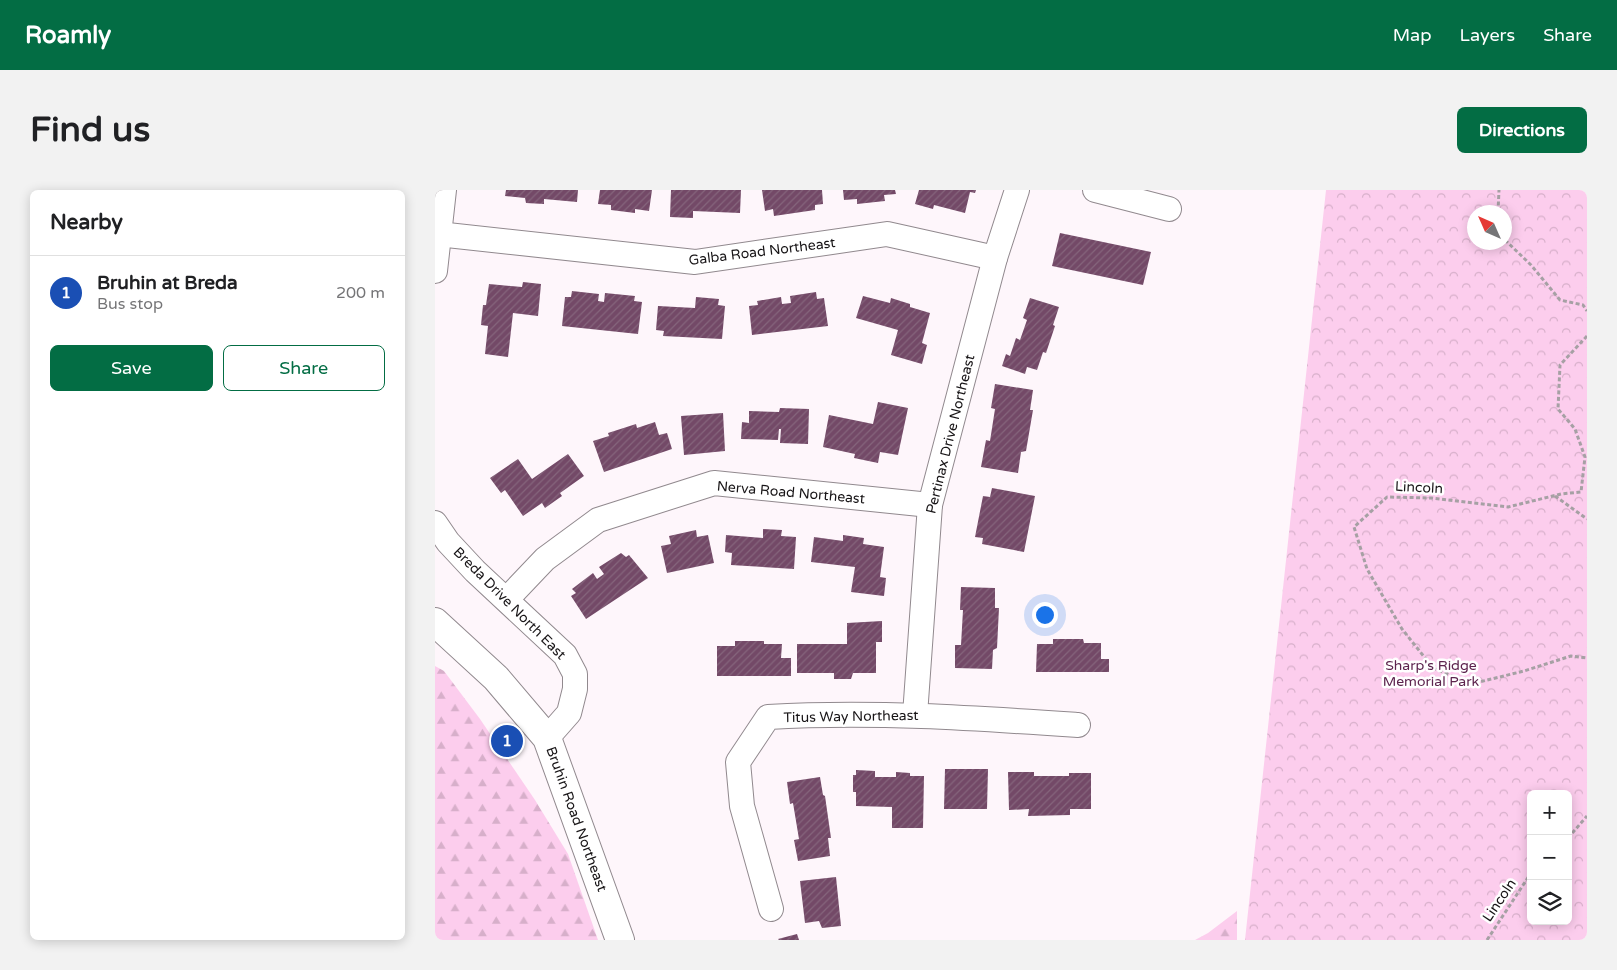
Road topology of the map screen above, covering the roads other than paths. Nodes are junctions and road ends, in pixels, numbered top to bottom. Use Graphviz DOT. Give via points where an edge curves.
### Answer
graph roads {
  1 [pos="444,190"];
  2 [pos="1017,190"];
  3 [pos="1095,190"];
  4 [pos="1169,209"];
  5 [pos="438,234"];
  6 [pos="995,258"];
  7 [pos="435,271"];
  8 [pos="930,505"];
  9 [pos="435,524"];
  10 [pos="507,599"];
  11 [pos="435,622"];
  12 [pos="915,715"];
  13 [pos="1078,724"];
  14 [pos="547,738"];
  15 [pos="771,909"];
  16 [pos="620,940"];
  1 -- 5 [label="street"];
  2 -- 6 [label="street, Pertinax Drive Northeast"];
  3 -- 4 [label="street"];
  5 -- 6 [label="street, Galba Road Northeast" via="695,262 887,234"];
  5 -- 7 [label="street"];
  6 -- 8 [label="street, Pertinax Drive Northeast"];
  8 -- 10 [label="street, Nerva Road Northeast" via="714,483 598,520 545,559"];
  8 -- 12 [label="street, Pertinax Drive Northeast"];
  9 -- 10 [label="street, Breda Drive North East" via="469,564"];
  10 -- 14 [label="street, Breda Drive North East" via="565,654 575,674 569,712"];
  11 -- 14 [label="main road, Bruhin Road Northeast" via="496,678"];
  12 -- 13 [label="street, Titus Way Northeast"];
  12 -- 15 [label="street, Titus Way Northeast" via="768,717 738,762 743,806"];
  14 -- 16 [label="main road, Bruhin Road Northeast"];
}
